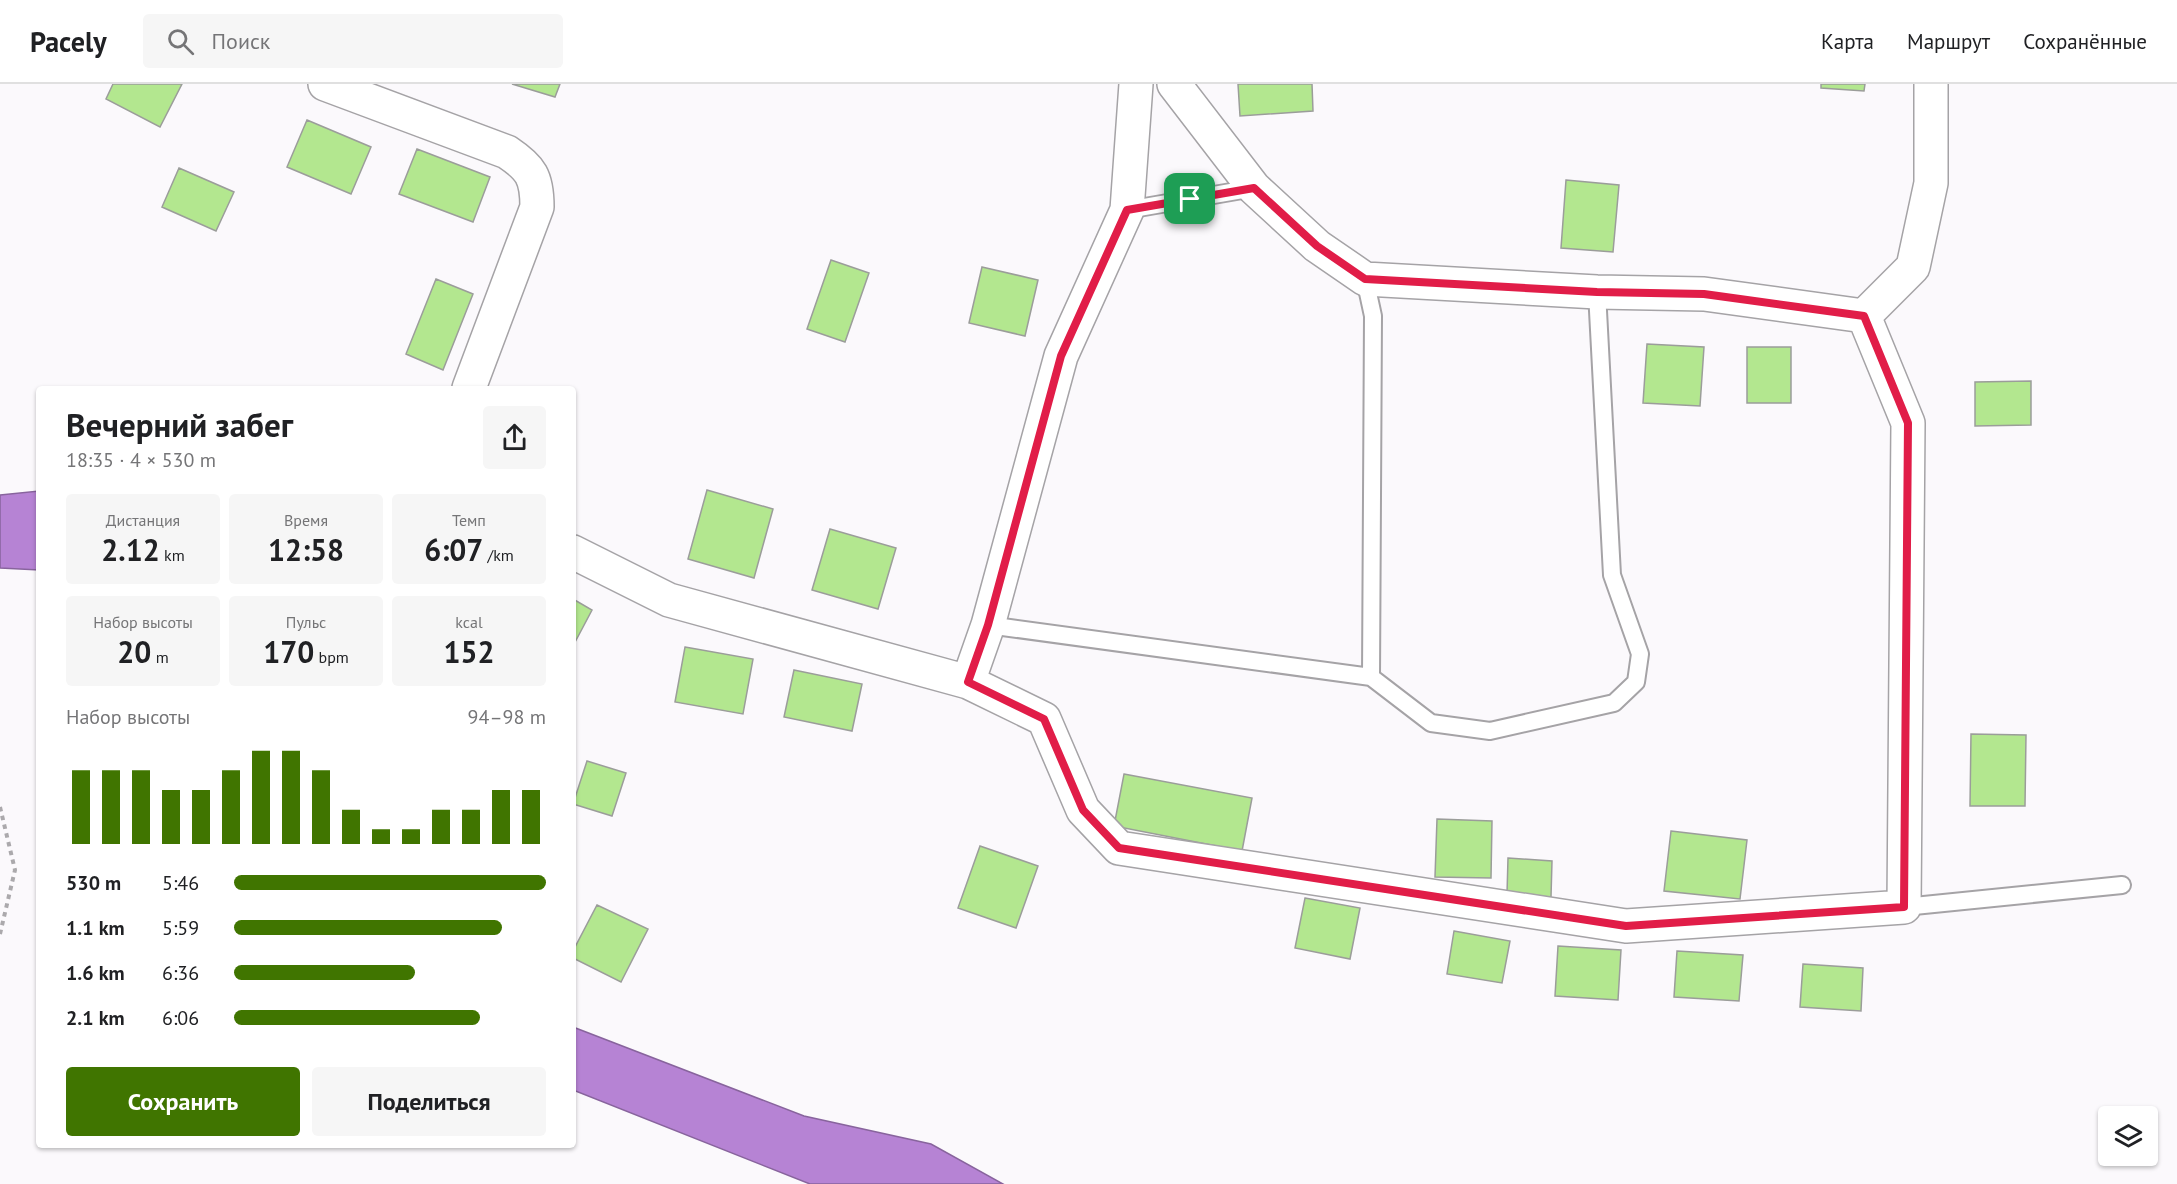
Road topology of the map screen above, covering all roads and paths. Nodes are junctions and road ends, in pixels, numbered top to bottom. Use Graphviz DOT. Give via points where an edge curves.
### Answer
graph roads {
  1 [pos="325,84"];
  2 [pos="1136,84"];
  3 [pos="1174,84"];
  4 [pos="1931,84"];
  5 [pos="1254,188"];
  6 [pos="1127,210"];
  7 [pos="1365,279"];
  8 [pos="1597,292"];
  9 [pos="1864,316"];
  10 [pos="470,386"];
  11 [pos="576,554"];
  12 [pos="988,625"];
  13 [pos="1371,677"];
  14 [pos="968,682"];
  15 [pos="0,807"];
  16 [pos="2122,885"];
  17 [pos="1904,907"];
  18 [pos="0,934"];
  1 -- 10 [label="street" via="507,152 525,164 537,184 537,207"];
  2 -- 6 [label="street"];
  3 -- 5 [label="street"];
  4 -- 9 [label="street" via="1930,183 1913,267"];
  5 -- 6 [label="lane"];
  5 -- 7 [label="street" via="1317,246"];
  6 -- 12 [label="street" via="1061,356"];
  7 -- 8 [label="street"];
  7 -- 13 [label="lane" via="1373,316"];
  8 -- 9 [label="street" via="1704,294"];
  8 -- 13 [label="lane" via="1612,575 1640,654 1636,682 1614,703 1490,730 1431,723"];
  9 -- 17 [label="street" via="1908,423"];
  11 -- 14 [label="street" via="669,600"];
  12 -- 13 [label="lane"];
  12 -- 14 [label="street"];
  14 -- 17 [label="street" via="1044,719 1083,810 1119,848 1626,926"];
  15 -- 18 [label="path" via="15,870"];
  16 -- 17 [label="lane"];
}
